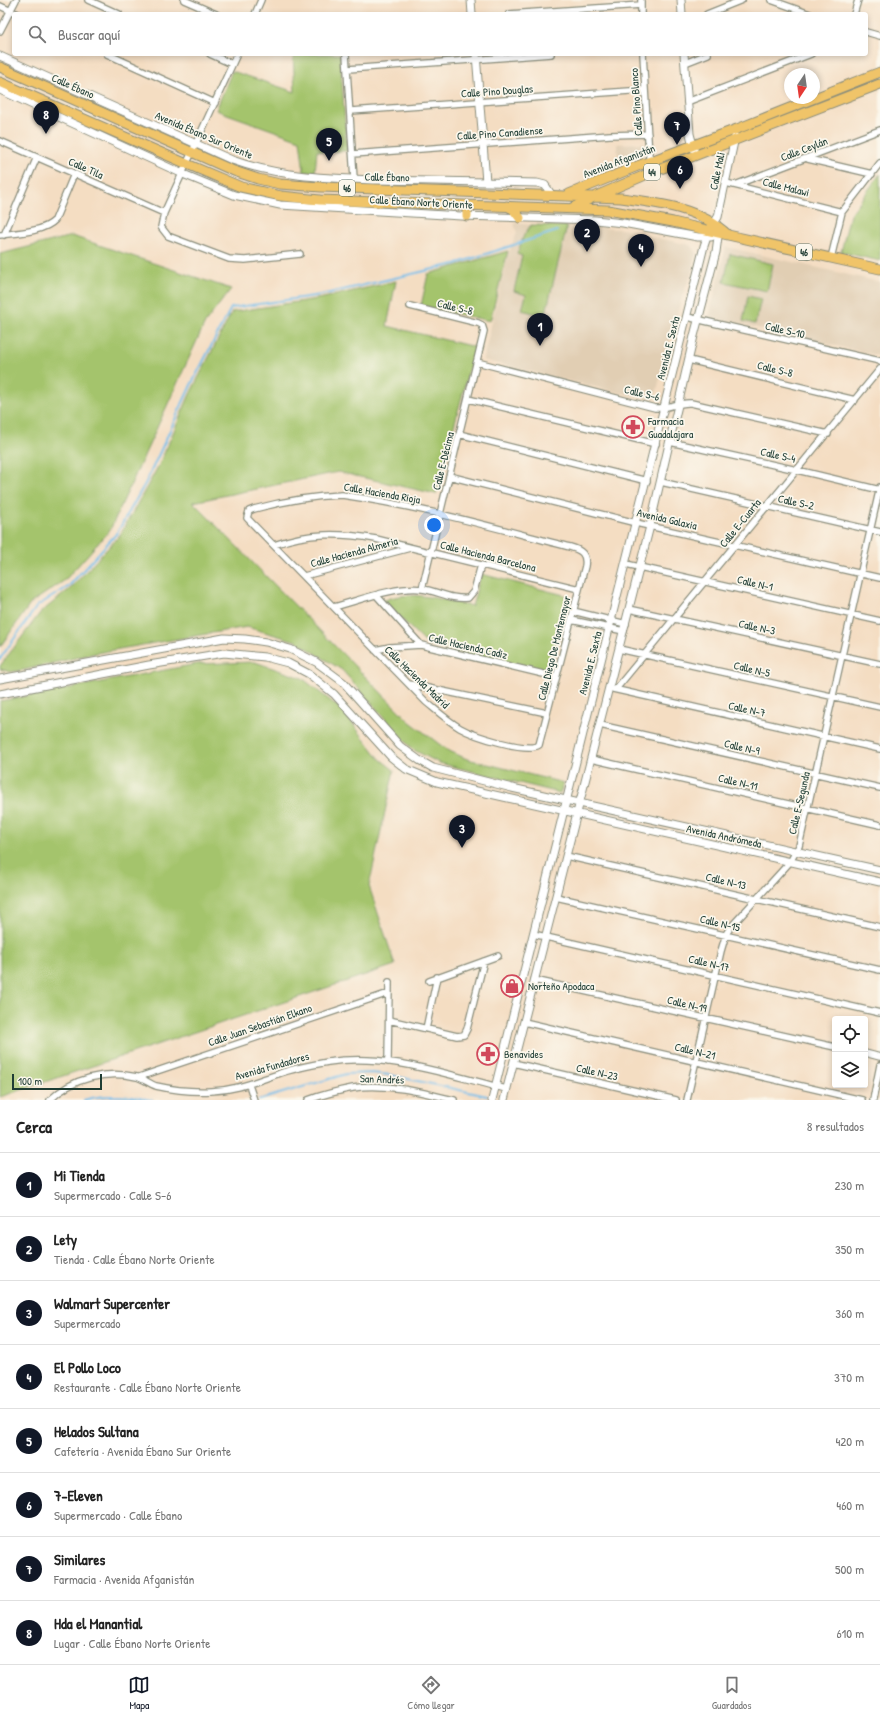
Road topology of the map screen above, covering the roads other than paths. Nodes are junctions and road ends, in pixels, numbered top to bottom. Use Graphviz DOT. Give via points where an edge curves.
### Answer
graph roads {
  1 [pos="16,0"];
  2 [pos="88,0"];
  3 [pos="184,0"];
  4 [pos="261,0"];
  5 [pos="471,0"];
  6 [pos="681,0"];
  7 [pos="742,0"];
  8 [pos="771,0"];
  9 [pos="858,0"];
  10 [pos="641,3"];
  11 [pos="0,6"];
  12 [pos="10,10"];
  13 [pos="14,12"];
  14 [pos="115,12"];
  15 [pos="211,12"];
  16 [pos="256,12"];
  17 [pos="472,12"];
  18 [pos="533,12"];
  19 [pos="682,12"];
  20 [pos="712,12"];
  21 [pos="804,12"];
  22 [pos="855,12"];
  23 [pos="0,31"];
  24 [pos="868,33"];
  25 [pos="880,36"];
  26 [pos="0,56"];
  27 [pos="111,56"];
  28 [pos="214,56"];
  29 [pos="236,56"];
  30 [pos="346,56"];
  31 [pos="501,56"];
  32 [pos="643,56"];
  33 [pos="684,56"];
  34 [pos="703,56"];
  35 [pos="806,56"];
  36 [pos="476,57"];
  37 [pos="685,63"];
  38 [pos="232,64"];
  39 [pos="0,67"];
  40 [pos="348,69"];
  41 [pos="880,72"];
  42 [pos="0,82"];
  43 [pos="880,84"];
  44 [pos="0,90"];
  45 [pos="644,90"];
  46 [pos="687,102"];
  47 [pos="215,103"];
  48 [pos="479,103"];
  49 [pos="351,111"];
  50 [pos="737,129"];
  51 [pos="880,130"];
  52 [pos="648,134"];
  53 [pos="0,141"];
  54 [pos="734,141"];
  55 [pos="196,144"];
  56 [pos="484,144"];
  57 [pos="693,146"];
  58 [pos="192,153"];
  59 [pos="353,154"];
  60 [pos="695,155"];
  61 [pos="37,157"];
  62 [pos="808,159"];
  63 [pos="649,162"];
  64 [pos="880,163"];
  65 [pos="187,164"];
  66 [pos="650,173"];
  67 [pos="74,174"];
  68 [pos="183,174"];
  69 [pos="872,174"];
  70 [pos="354,179"];
  71 [pos="486,182"];
  72 [pos="726,183"];
  73 [pos="414,185"];
  74 [pos="736,185"];
  75 [pos="551,194"];
  76 [pos="568,195"];
  77 [pos="594,196"];
  78 [pos="467,205"];
  79 [pos="507,206"];
  80 [pos="571,208"];
  81 [pos="842,212"];
  82 [pos="164,213"];
  83 [pos="467,216"];
  84 [pos="520,218"];
  85 [pos="716,229"];
  86 [pos="2,235"];
  87 [pos="300,254"];
  88 [pos="831,258"];
  89 [pos="880,269"];
  90 [pos="410,306"];
  91 [pos="687,317"];
  92 [pos="698,320"];
  93 [pos="483,337"];
  94 [pos="689,360"];
  95 [pos="880,361"];
  96 [pos="477,362"];
  97 [pos="880,369"];
  98 [pos="468,399"];
  99 [pos="855,400"];
  100 [pos="680,403"];
  101 [pos="664,408"];
  102 [pos="459,434"];
  103 [pos="828,434"];
  104 [pos="670,442"];
  105 [pos="656,444"];
  106 [pos="797,470"];
  107 [pos="450,476"];
  108 [pos="647,481"];
  109 [pos="661,482"];
  110 [pos="880,489"];
  111 [pos="766,506"];
  112 [pos="440,514"];
  113 [pos="636,523"];
  114 [pos="650,526"];
  115 [pos="870,530"];
  116 [pos="880,532"];
  117 [pos="735,545"];
  118 [pos="274,546"];
  119 [pos="410,548"];
  120 [pos="431,553"];
  121 [pos="585,561"];
  122 [pos="626,564"];
  123 [pos="481,565"];
  124 [pos="640,568"];
  125 [pos="860,574"];
  126 [pos="304,576"];
  127 [pos="880,578"];
  128 [pos="704,582"];
  129 [pos="422,589"];
  130 [pos="579,589"];
  131 [pos="377,596"];
  132 [pos="334,607"];
  133 [pos="629,609"];
  134 [pos="573,611"];
  135 [pos="851,615"];
  136 [pos="673,619"];
  137 [pos="571,620"];
  138 [pos="612,620"];
  139 [pos="880,621"];
  140 [pos="610,628"];
  141 [pos="625,628"];
  142 [pos="421,645"];
  143 [pos="620,649"];
  144 [pos="376,650"];
  145 [pos="644,654"];
  146 [pos="842,656"];
  147 [pos="880,664"];
  148 [pos="556,677"];
  149 [pos="0,679"];
  150 [pos="408,684"];
  151 [pos="613,689"];
  152 [pos="0,694"];
  153 [pos="833,697"];
  154 [pos="880,708"];
  155 [pos="548,713"];
  156 [pos="600,725"];
  157 [pos="824,736"];
  158 [pos="541,739"];
  159 [pos="880,749"];
  160 [pos="591,759"];
  161 [pos="816,774"];
  162 [pos="880,788"];
  163 [pos="567,800"];
  164 [pos="580,803"];
  165 [pos="808,809"];
  166 [pos="564,812"];
  167 [pos="576,815"];
  168 [pos="880,825"];
  169 [pos="796,852"];
  170 [pos="566,856"];
  171 [pos="790,862"];
  172 [pos="880,870"];
  173 [pos="880,882"];
  174 [pos="556,897"];
  175 [pos="758,898"];
  176 [pos="880,926"];
  177 [pos="533,934"];
  178 [pos="726,934"];
  179 [pos="546,938"];
  180 [pos="498,956"];
  181 [pos="484,961"];
  182 [pos="880,970"];
  183 [pos="715,974"];
  184 [pos="437,977"];
  185 [pos="429,980"];
  186 [pos="534,980"];
  187 [pos="389,982"];
  188 [pos="389,993"];
  189 [pos="880,1013"];
  190 [pos="706,1018"];
  191 [pos="389,1020"];
  192 [pos="524,1022"];
  193 [pos="426,1028"];
  194 [pos="832,1046"];
  195 [pos="868,1055"];
  196 [pos="880,1057"];
  197 [pos="388,1062"];
  198 [pos="696,1062"];
  199 [pos="513,1063"];
  200 [pos="880,1065"];
  201 [pos="139,1078"];
  202 [pos="250,1085"];
  203 [pos="495,1086"];
  204 [pos="507,1088"];
  205 [pos="253,1097"];
  206 [pos="50,1100"];
  207 [pos="309,1100"];
  208 [pos="454,1100"];
  209 [pos="492,1100"];
  210 [pos="504,1100"];
  211 [pos="676,1100"];
  212 [pos="687,1100"];
  213 [pos="862,1100"];
  214 [pos="873,1100"];
  1 -- 12 [label="street"];
  2 -- 14 [label="street"];
  3 -- 15 [label="street"];
  4 -- 16 [label="street"];
  5 -- 17 [label="street"];
  6 -- 19 [label="street"];
  7 -- 20 [label="street"];
  8 -- 21 [label="street"];
  9 -- 22 [label="street"];
  10 -- 18 [label="street"];
  11 -- 12 [label="street"];
  12 -- 13 [label="street"];
  12 -- 23 [label="street"];
  24 -- 25 [label="street"];
  26 -- 55 [label="street, Avenida Ébano Sur Oriente"];
  27 -- 47 [label="street"];
  28 -- 38 [label="street"];
  29 -- 38 [label="street"];
  30 -- 40 [label="street"];
  31 -- 36 [label="street"];
  32 -- 45 [label="street, Calle Pino Blanco"];
  33 -- 37 [label="street"];
  34 -- 37 [label="street"];
  35 -- 46 [label="street"];
  36 -- 40 [label="street"];
  36 -- 48 [label="street"];
  37 -- 46 [label="street"];
  38 -- 47 [label="street"];
  39 -- 58 [label="main road, Calle Ébano / 46"];
  40 -- 49 [label="street"];
  41 -- 50 [label="main road, Avenida Afganistán / 44"];
  42 -- 65 [label="main road, 46"];
  43 -- 54 [label="main road, Avenida Afganistán / 44"];
  44 -- 68 [label="street, Calle Ébano Norte Oriente"];
  45 -- 48 [label="street, Calle Pino Douglas"];
  45 -- 52 [label="street, Calle Pino Blanco"];
  46 -- 57 [label="street"];
  47 -- 55 [label="street"];
  48 -- 49 [label="street, Calle Pino Douglas"];
  48 -- 56 [label="street"];
  49 -- 59 [label="street"];
  50 -- 54 [label="street, Calle Mali"];
  50 -- 57 [label="main road, Avenida Afganistán / 44"];
  51 -- 62 [label="street, Calle Ceylán"];
  52 -- 56 [label="street, Calle Pino Canadiense"];
  52 -- 63 [label="street, Calle Pino Blanco"];
  53 -- 61 [label="street, Calle Tila"];
  54 -- 60 [label="main road, Avenida Afganistán / 44"];
  54 -- 72 [label="street, Calle Mali"];
  55 -- 58 [label="street"];
  55 -- 70 [label="street, Avenida Ébano Sur Oriente" via="232,160 280,174"];
  56 -- 59 [label="street, Calle Pino Canadiense"];
  56 -- 71 [label="street"];
  57 -- 60 [label="street"];
  57 -- 63 [label="main road, Avenida Afganistán / 44"];
  58 -- 65 [label="street"];
  58 -- 73 [label="main road, Calle Ébano / 46" via="234,171 280,184 321,187"];
  59 -- 70 [label="street"];
  60 -- 66 [label="main road, Avenida Afganistán / 44"];
  61 -- 67 [label="street, Calle Tila"];
  61 -- 86 [label="street"];
  62 -- 69 [label="street"];
  62 -- 74 [label="street, Calle Ceylán"];
  63 -- 66 [label="street, Calle Pino Blanco"];
  63 -- 76 [label="main road, Avenida Afganistán / 44"];
  64 -- 69 [label="street"];
  65 -- 68 [label="street"];
  65 -- 78 [label="main road, 46" via="242,186 281,196 320,200"];
  66 -- 77 [label="main road, Avenida Afganistán / 44"];
  67 -- 82 [label="street, Calle Tila"];
  67 -- 86 [label="street" via="52,224"];
  68 -- 82 [label="street"];
  68 -- 83 [label="street, Calle Ébano Norte Oriente" via="234,194 280,205"];
  69 -- 81 [label="street"];
  70 -- 73 [label="street, Avenida Ébano Sur Oriente"];
  71 -- 73 [label="street, Avenida Ébano Sur Oriente"];
  71 -- 75 [label="street, Avenida Ébano Sur Oriente" via="542,184"];
  72 -- 74 [label="street, Calle Malawi"];
  72 -- 85 [label="street, Calle Mali"];
  73 -- 75 [label="main road, Calle Ébano / 46"];
  74 -- 81 [label="street, Calle Malawi"];
  75 -- 76 [label="main road, Calle Ébano / 46"];
  76 -- 77 [label="main road, Calle Ébano / 46"];
  77 -- 80 [label="main road, Avenida Afganistán / 44"];
  77 -- 85 [label="main road, Calle Ébano / 46" via="664,205 688,211"];
  78 -- 79 [label="main road, 46"];
  78 -- 83 [label="main road"];
  79 -- 80 [label="main road, 46"];
  79 -- 84 [label="main road"];
  80 -- 85 [label="main road, 46" via="608,210"];
  81 -- 88 [label="street"];
  82 -- 87 [label="street" via="161,227 168,236 229,259 245,260"];
  83 -- 84 [label="street, Calle Ébano Norte Oriente"];
  84 -- 85 [label="street, Calle Ébano Norte Oriente"];
  85 -- 88 [label="main road, 46"];
  85 -- 91 [label="street, Avenida E. Sexta"];
  85 -- 92 [label="street, Avenida E. Sexta"];
  88 -- 89 [label="main road, 46"];
  90 -- 93 [label="street, Calle S-8" via="478,323 484,328"];
  91 -- 92 [label="street, Calle S-10"];
  91 -- 101 [label="street, Avenida E. Sexta"];
  92 -- 94 [label="street, Avenida E. Sexta"];
  92 -- 95 [label="street, Calle S-10"];
  93 -- 96 [label="street, Calle E-Décima"];
  94 -- 99 [label="street, Calle S-8"];
  94 -- 100 [label="street, Avenida E. Sexta"];
  96 -- 98 [label="street, Calle E-Décima"];
  96 -- 101 [label="street, Calle S-6" via="655,408"];
  97 -- 99 [label="street, Calle E-Cuarta"];
  98 -- 102 [label="street, Calle E-Décima"];
  98 -- 105 [label="street"];
  99 -- 103 [label="street, Calle E-Cuarta"];
  100 -- 101 [label="street, Calle S-6"];
  100 -- 103 [label="street, Calle S-6" via="691,403"];
  100 -- 104 [label="street, Avenida E. Sexta"];
  101 -- 105 [label="street, Avenida E. Sexta"];
  102 -- 107 [label="street, Calle E-Décima"];
  102 -- 108 [label="street"];
  103 -- 106 [label="street, Calle E-Cuarta"];
  104 -- 106 [label="street, Calle S-4"];
  104 -- 109 [label="street, Avenida E. Sexta"];
  105 -- 108 [label="street, Avenida E. Sexta"];
  106 -- 110 [label="street, Calle S-4"];
  106 -- 111 [label="street, Calle E-Cuarta"];
  107 -- 112 [label="street, Calle E-Décima"];
  107 -- 113 [label="street, Avenida Galaxia"];
  108 -- 113 [label="street, Avenida E. Sexta"];
  109 -- 111 [label="street, Calle S-2"];
  109 -- 114 [label="street, Avenida E. Sexta"];
  110 -- 115 [label="street, Calle E-Segunda"];
  111 -- 115 [label="street, Calle S-2"];
  111 -- 117 [label="street, Calle E-Cuarta"];
  112 -- 118 [label="street, Calle Hacienda Rioja" via="342,496 293,499 249,511 249,522"];
  112 -- 120 [label="street, Calle E-Décima"];
  112 -- 121 [label="street, Calle Hacienda Rioja" via="570,547 582,552"];
  113 -- 114 [label="street, Avenida Galaxia"];
  113 -- 122 [label="street, Avenida E. Sexta"];
  114 -- 117 [label="street, Avenida Galaxia"];
  114 -- 124 [label="street, Avenida E. Sexta"];
  115 -- 116 [label="street, Calle S-2"];
  115 -- 125 [label="street, Calle E-Segunda"];
  117 -- 125 [label="street, Avenida Galaxia"];
  117 -- 128 [label="street, Calle E-Cuarta"];
  118 -- 119 [label="street, Calle Hacienda Barcelona" via="301,537 349,534"];
  118 -- 126 [label="street, Calle Hacienda Rioja"];
  119 -- 120 [label="street, Calle Hacienda Barcelona"];
  119 -- 126 [label="street, Calle Hacienda Almeria"];
  120 -- 123 [label="street, Calle Hacienda Barcelona"];
  120 -- 129 [label="street, Calle E-Décima"];
  121 -- 130 [label="street, Calle Diego De Montemayor"];
  122 -- 124 [label="street, Calle N-1"];
  122 -- 138 [label="street, Avenida E. Sexta"];
  123 -- 129 [label="street" via="474,591 468,598 455,598"];
  123 -- 130 [label="street, Calle Hacienda Barcelona"];
  124 -- 128 [label="street, Calle N-1"];
  124 -- 133 [label="street, Avenida E. Sexta"];
  125 -- 127 [label="street, Avenida Galaxia"];
  125 -- 135 [label="street, Calle E-Segunda"];
  126 -- 132 [label="street, Calle Hacienda Rioja"];
  128 -- 135 [label="street, Calle N-1"];
  128 -- 136 [label="street, Calle E-Cuarta"];
  129 -- 131 [label="street" via="395,591"];
  130 -- 134 [label="street, Calle Diego De Montemayor"];
  131 -- 132 [label="street"];
  131 -- 142 [label="street"];
  132 -- 144 [label="street, Calle Hacienda Madrid"];
  133 -- 136 [label="street, Calle N-3"];
  133 -- 141 [label="street, Avenida E. Sexta"];
  134 -- 137 [label="street, Calle Diego De Montemayor"];
  134 -- 138 [label="street"];
  135 -- 139 [label="street, Calle N-1"];
  135 -- 146 [label="street, Calle E-Segunda"];
  136 -- 145 [label="street, Calle E-Cuarta"];
  136 -- 146 [label="street, Calle N-3"];
  137 -- 140 [label="street"];
  137 -- 148 [label="street, Calle Diego De Montemayor"];
  138 -- 140 [label="street, Avenida E. Sexta"];
  138 -- 141 [label="street"];
  140 -- 141 [label="street"];
  140 -- 163 [label="street, Avenida E. Sexta"];
  141 -- 143 [label="street, Avenida E. Sexta"];
  142 -- 144 [label="street, Calle Hacienda Cadiz"];
  142 -- 148 [label="street, Calle Hacienda Cadiz"];
  143 -- 145 [label="street, Calle N-5"];
  143 -- 151 [label="street, Avenida E. Sexta"];
  144 -- 150 [label="street, Calle Hacienda Madrid"];
  145 -- 151 [label="street, Calle E-Cuarta"];
  145 -- 153 [label="street, Calle N-5"];
  146 -- 147 [label="street, Calle N-3"];
  146 -- 153 [label="street, Calle E-Segunda"];
  148 -- 155 [label="street, Calle Diego De Montemayor"];
  149 -- 163 [label="street, Avenida Andrómeda" via="224,638 266,642 290,649 316,662 343,682 400,746 433,768"];
  150 -- 155 [label="street"];
  150 -- 158 [label="street, Calle Hacienda Madrid" via="446,719 462,729 521,747 536,747"];
  151 -- 156 [label="street, Avenida E. Sexta"];
  151 -- 157 [label="street, Calle N-7"];
  152 -- 166 [label="street, Avenida Andrómeda" via="224,653 265,657 309,674 334,694 391,757 406,769 437,782"];
  153 -- 154 [label="street, Calle N-5"];
  153 -- 157 [label="street, Calle E-Segunda"];
  155 -- 158 [label="street, Calle Diego De Montemayor"];
  156 -- 160 [label="street, Avenida E. Sexta"];
  156 -- 161 [label="street, Calle N-9"];
  157 -- 159 [label="street, Calle N-7"];
  157 -- 161 [label="street, Calle E-Segunda"];
  160 -- 164 [label="street, Avenida E. Sexta"];
  160 -- 165 [label="street, Calle N-11"];
  161 -- 162 [label="street, Calle N-9"];
  161 -- 165 [label="street, Calle E-Segunda"];
  163 -- 164 [label="street, Avenida Andrómeda"];
  163 -- 166 [label="street, Avenida E. Sexta"];
  164 -- 167 [label="street, Avenida E. Sexta"];
  164 -- 169 [label="street, Avenida Andrómeda"];
  165 -- 168 [label="street, Calle N-11"];
  165 -- 169 [label="street, Calle E-Segunda"];
  166 -- 167 [label="street, Avenida Andrómeda"];
  166 -- 177 [label="street, Avenida E. Sexta"];
  167 -- 170 [label="street, Avenida E. Sexta"];
  167 -- 171 [label="street, Avenida Andrómeda"];
  169 -- 171 [label="street, Calle E-Segunda"];
  169 -- 172 [label="street, Avenida Andrómeda"];
  170 -- 174 [label="street, Avenida E. Sexta"];
  170 -- 175 [label="street, Calle N-13"];
  171 -- 173 [label="street, Avenida Andrómeda"];
  171 -- 175 [label="street, Calle E-Segunda"];
  174 -- 178 [label="street, Calle N-15"];
  174 -- 179 [label="street, Avenida E. Sexta"];
  175 -- 176 [label="street, Calle N-13"];
  175 -- 178 [label="street, Calle E-Segunda"];
  177 -- 179 [label="street, Calle N-17"];
  177 -- 203 [label="street, Avenida E. Sexta"];
  178 -- 182 [label="street, Calle N-15"];
  178 -- 183 [label="street, Calle E-Segunda"];
  179 -- 183 [label="street, Calle N-17"];
  179 -- 186 [label="street, Avenida E. Sexta"];
  180 -- 181 [label="street"];
  181 -- 184 [label="street"];
  181 -- 193 [label="street" via="466,1033 460,1036"];
  183 -- 189 [label="street, Calle N-17"];
  183 -- 190 [label="street, Calle E-Segunda"];
  184 -- 185 [label="street"];
  184 -- 193 [label="street"];
  186 -- 190 [label="street, Calle N-19"];
  186 -- 192 [label="street, Avenida E. Sexta"];
  187 -- 188 [label="street"];
  188 -- 191 [label="street"];
  188 -- 201 [label="street, Calle Juan Sebastián Elkano"];
  190 -- 194 [label="street, Calle N-19"];
  190 -- 198 [label="street, Calle E-Segunda"];
  191 -- 193 [label="street"];
  191 -- 197 [label="street"];
  192 -- 198 [label="street, Calle N-21"];
  192 -- 199 [label="street, Avenida E. Sexta"];
  195 -- 196 [label="street"];
  197 -- 202 [label="street, Avenida Fundadores" via="358,1060 303,1066"];
  197 -- 203 [label="street, Avenida Fundadores"];
  198 -- 212 [label="street, Calle E-Segunda"];
  198 -- 213 [label="street, Calle N-21"];
  199 -- 204 [label="street, Avenida E. Sexta"];
  199 -- 211 [label="street, Calle N-23"];
  200 -- 214 [label="street"];
  201 -- 202 [label="street, Avenida Fundadores" via="155,1085 186,1091 211,1091"];
  201 -- 206 [label="street, Avenida Fundadores" via="109,1074 86,1079 66,1087"];
  202 -- 205 [label="street"];
  203 -- 204 [label="street, Avenida Fundadores"];
  203 -- 209 [label="street, Avenida E. Sexta"];
  204 -- 210 [label="street, Avenida E. Sexta"];
  207 -- 208 [label="street, San Andrés" via="354,1088 378,1087 414,1091"];
}
